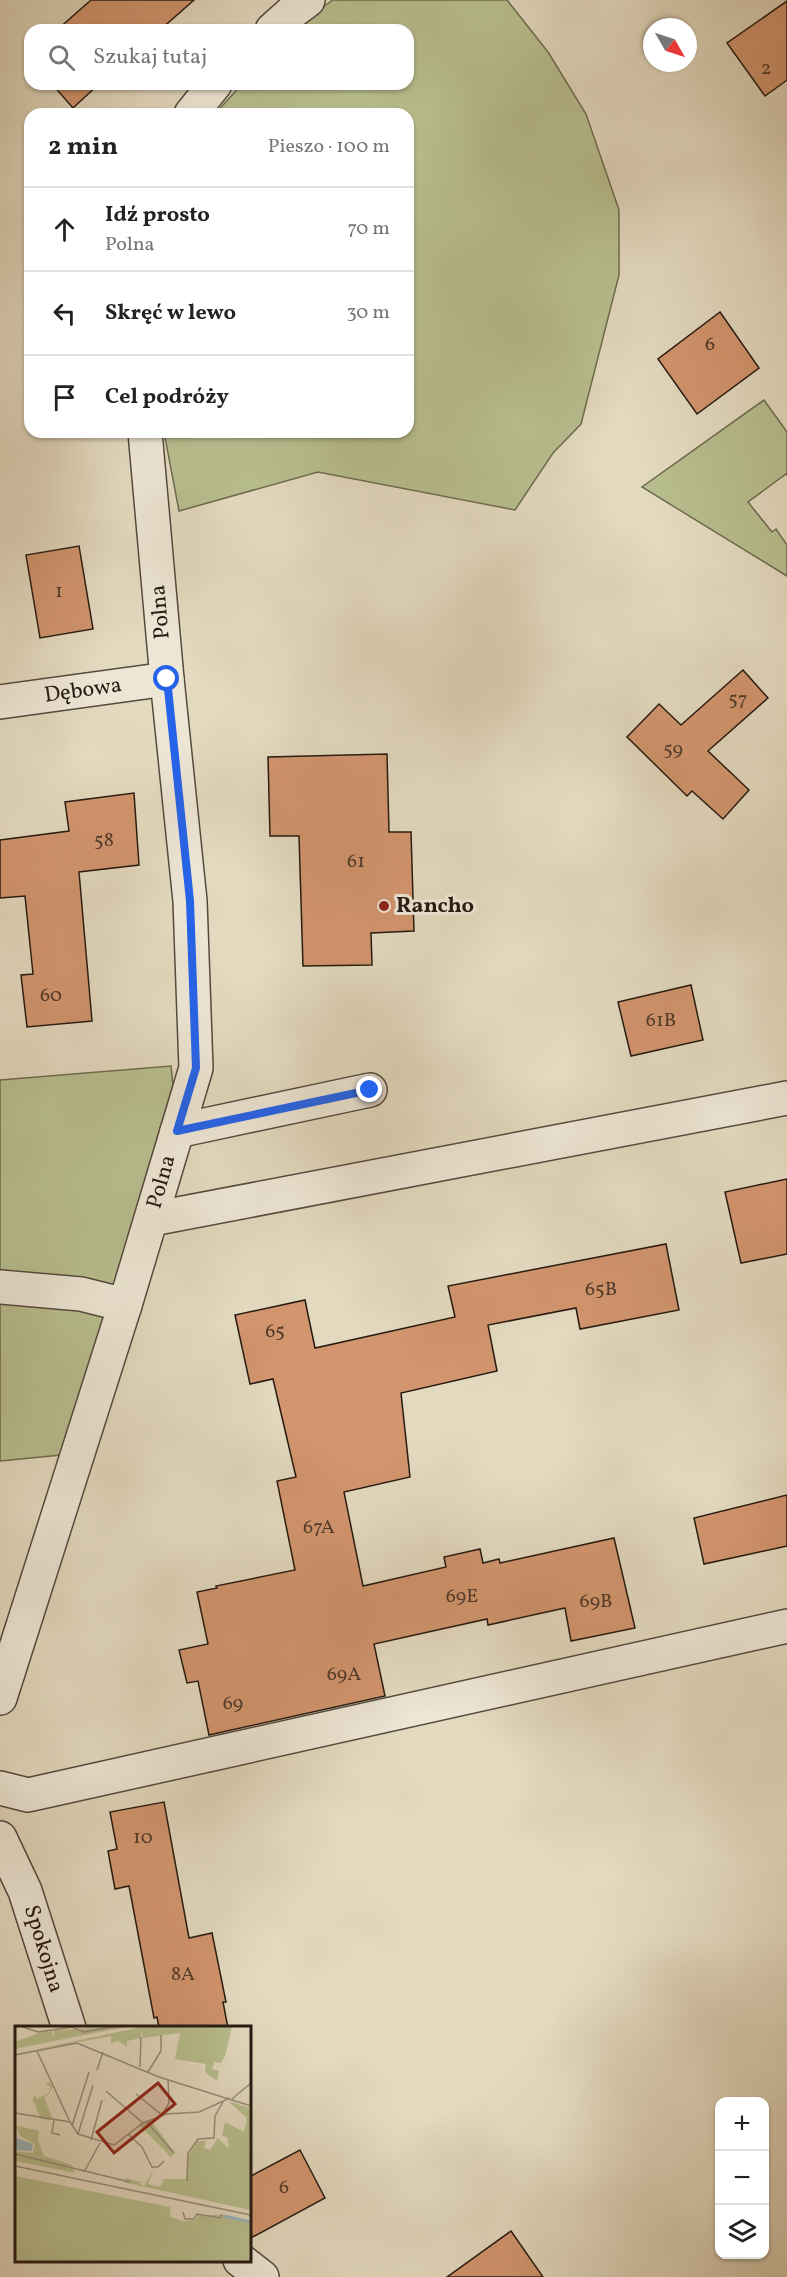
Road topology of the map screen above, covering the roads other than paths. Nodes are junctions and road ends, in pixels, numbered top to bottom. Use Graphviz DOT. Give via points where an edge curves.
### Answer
graph roads {
  1 [pos="308,0"];
  2 [pos="279,24"];
  3 [pos="210,90"];
  4 [pos="196,108"];
  5 [pos="146,438"];
  6 [pos="167,679"];
  7 [pos="0,702"];
  8 [pos="370,1090"];
  9 [pos="787,1098"];
  10 [pos="177,1131"];
  11 [pos="152,1219"];
  12 [pos="0,1287"];
  13 [pos="125,1305"];
  14 [pos="787,1626"];
  15 [pos="0,1698"];
  16 [pos="0,1788"];
  17 [pos="0,1838"];
  18 [pos="68,2026"];
  19 [pos="243,2262"];
  20 [pos="262,2277"];
  1 -- 2 [label="street"];
  3 -- 4 [label="street"];
  5 -- 6 [label="street, Polna"];
  6 -- 7 [label="street, Dębowa"];
  6 -- 10 [label="street, Polna" via="190,901 196,1068"];
  8 -- 10 [label="street"];
  9 -- 11 [label="street"];
  10 -- 11 [label="street, Polna"];
  11 -- 13 [label="street, Polna"];
  12 -- 13 [label="street" via="81,1294"];
  13 -- 15 [label="street, Polna"];
  14 -- 16 [label="street" via="28,1796"];
  17 -- 18 [label="street, Spokojna" via="25,1891"];
  19 -- 20 [label="street"];
}
